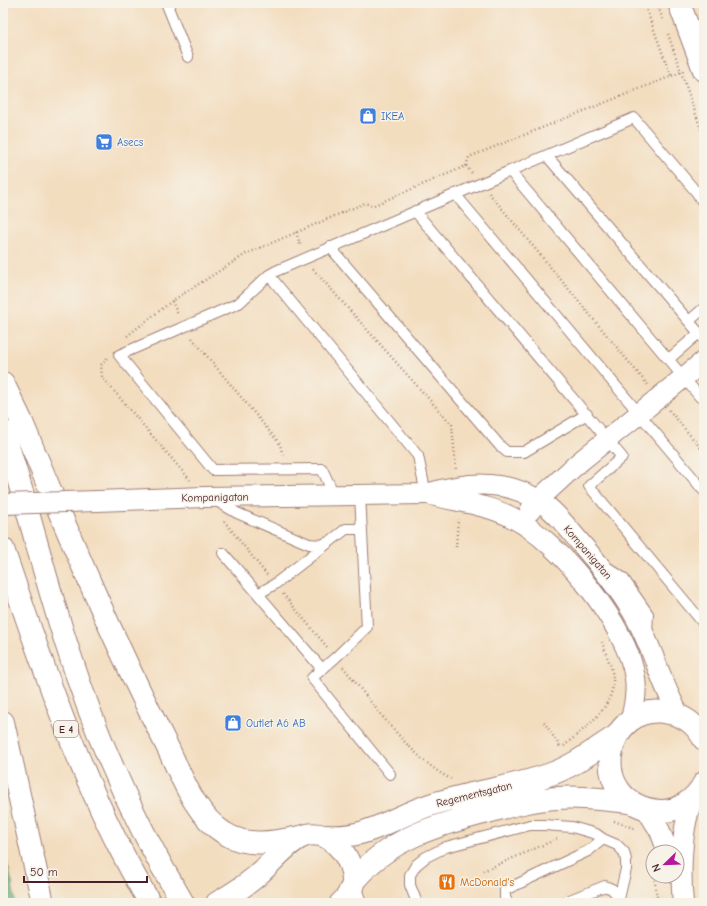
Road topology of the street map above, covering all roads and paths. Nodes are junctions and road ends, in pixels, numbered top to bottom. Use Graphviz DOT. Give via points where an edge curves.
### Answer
graph roads {
  1 [pos="171,3"];
  2 [pos="644,3"];
  3 [pos="657,3"];
  4 [pos="679,3"];
  5 [pos="664,22"];
  6 [pos="666,28"];
  7 [pos="188,57"];
  8 [pos="703,70"];
  9 [pos="704,138"];
  10 [pos="547,156"];
  11 [pos="466,166"];
  12 [pos="510,171"];
  13 [pos="481,184"];
  14 [pos="455,194"];
  15 [pos="704,204"];
  16 [pos="415,211"];
  17 [pos="296,232"];
  18 [pos="330,247"];
  19 [pos="304,258"];
  20 [pos="269,275"];
  21 [pos="172,301"];
  22 [pos="704,308"];
  23 [pos="689,320"];
  24 [pos="182,326"];
  25 [pos="702,336"];
  26 [pos="123,341"];
  27 [pos="110,356"];
  28 [pos="669,359"];
  29 [pos="704,361"];
  30 [pos="684,378"];
  31 [pos="3,383"];
  32 [pos="704,394"];
  33 [pos="659,398"];
  34 [pos="639,413"];
  35 [pos="587,414"];
  36 [pos="3,431"];
  37 [pos="607,439"];
  38 [pos="704,452"];
  39 [pos="286,469"];
  40 [pos="456,486"];
  41 [pos="704,491"];
  42 [pos="426,494"];
  43 [pos="360,495"];
  44 [pos="332,496"];
  45 [pos="207,497"];
  46 [pos="538,500"];
  47 [pos="3,504"];
  48 [pos="462,518"];
  49 [pos="222,519"];
  50 [pos="522,523"];
  51 [pos="362,529"];
  52 [pos="328,542"];
  53 [pos="456,547"];
  54 [pos="3,549"];
  55 [pos="223,553"];
  56 [pos="275,584"];
  57 [pos="258,594"];
  58 [pos="704,624"];
  59 [pos="601,641"];
  60 [pos="335,658"];
  61 [pos="322,669"];
  62 [pos="631,720"];
  63 [pos="691,720"];
  64 [pos="3,722"];
  65 [pos="544,722"];
  66 [pos="616,736"];
  67 [pos="704,739"];
  68 [pos="561,748"];
  69 [pos="555,751"];
  70 [pos="390,774"];
  71 [pos="453,780"];
  72 [pos="701,789"];
  73 [pos="639,806"];
  74 [pos="610,820"];
  75 [pos="572,827"];
  76 [pos="640,832"];
  77 [pos="327,836"];
  78 [pos="300,837"];
  79 [pos="603,840"];
  80 [pos="665,844"];
  81 [pos="702,845"];
  82 [pos="704,864"];
  83 [pos="483,871"];
  84 [pos="655,884"];
  85 [pos="678,884"];
  86 [pos="350,894"];
  87 [pos="618,899"];
  88 [pos="220,901"];
  89 [pos="683,901"];
  90 [pos="43,903"];
  91 [pos="150,903"];
  92 [pos="183,903"];
  93 [pos="417,903"];
  94 [pos="508,903"];
  95 [pos="562,903"];
  96 [pos="658,903"];
  1 -- 7 [label="lane" via="167,5"];
  2 -- 11 [label="path" via="671,76 469,157"];
  3 -- 5 [label="path"];
  4 -- 8 [label="main road"];
  6 -- 9 [label="path"];
  10 -- 12 [label="lane"];
  10 -- 15 [label="lane" via="634,118"];
  10 -- 23 [label="lane"];
  11 -- 13 [label="path"];
  11 -- 17 [label="path" via="372,206 365,203"];
  12 -- 13 [label="lane"];
  12 -- 28 [label="lane"];
  13 -- 14 [label="lane"];
  13 -- 33 [label="path"];
  14 -- 16 [label="lane"];
  14 -- 34 [label="lane"];
  16 -- 18 [label="lane"];
  16 -- 35 [label="lane"];
  17 -- 19 [label="path"];
  17 -- 21 [label="path" via="246,254"];
  18 -- 19 [label="lane"];
  18 -- 35 [label="lane" via="507,452 524,452"];
  19 -- 20 [label="lane"];
  19 -- 40 [label="path" via="452,425"];
  20 -- 24 [label="lane" via="239,304"];
  20 -- 42 [label="lane" via="418,456"];
  21 -- 24 [label="path"];
  21 -- 26 [label="path"];
  22 -- 23 [label="lane"];
  23 -- 25 [label="lane"];
  24 -- 39 [label="path" via="280,444"];
  24 -- 39 [label="lane" via="119,355 213,470"];
  25 -- 28 [label="lane"];
  27 -- 45 [label="path" via="101,366 102,377"];
  28 -- 30 [label="lane"];
  29 -- 30 [label="street"];
  30 -- 32 [label="lane" via="700,398"];
  30 -- 33 [label="street"];
  31 -- 78 [label="main road, Regementsgatan" via="141,695 198,805 214,826 235,839 262,843"];
  33 -- 34 [label="street"];
  33 -- 38 [label="path"];
  34 -- 37 [label="street"];
  34 -- 41 [label="lane"];
  35 -- 37 [label="lane"];
  36 -- 92 [label="main road, E 4" via="69,654 96,730 132,811"];
  37 -- 46 [label="street"];
  37 -- 58 [label="lane" via="622,458 589,486"];
  39 -- 44 [label="lane" via="322,469"];
  40 -- 42 [label="street, Kompanigatan"];
  40 -- 46 [label="street, Kompanigatan" via="502,486"];
  42 -- 43 [label="street, Kompanigatan"];
  42 -- 50 [label="street, Kompanigatan" via="478,504"];
  43 -- 44 [label="street, Kompanigatan"];
  43 -- 51 [label="lane"];
  44 -- 45 [label="street, Kompanigatan"];
  45 -- 47 [label="street, Kompanigatan, bridge"];
  45 -- 52 [label="lane" via="309,544 321,545"];
  46 -- 50 [label="street"];
  46 -- 63 [label="street, Kompanigatan" via="553,512 596,560 625,599 637,619 659,674"];
  48 -- 53 [label="path" via="458,517"];
  49 -- 56 [label="path"];
  50 -- 62 [label="street, Kompanigatan" via="555,550 614,622 636,678"];
  51 -- 52 [label="lane" via="346,528"];
  51 -- 60 [label="lane" via="367,627"];
  52 -- 56 [label="lane"];
  54 -- 91 [label="main road, E 4" via="49,684 81,765 115,839"];
  55 -- 57 [label="lane"];
  56 -- 57 [label="lane"];
  56 -- 60 [label="path"];
  57 -- 61 [label="lane"];
  59 -- 68 [label="path" via="613,677 612,690 603,710"];
  60 -- 61 [label="lane"];
  60 -- 71 [label="path" via="411,748 439,773"];
  61 -- 70 [label="lane" via="312,678"];
  62 -- 63 [label="main road" via="652,712 663,711"];
  62 -- 66 [label="main road"];
  63 -- 67 [label="main road"];
  64 -- 90 [label="main road"];
  65 -- 68 [label="path"];
  66 -- 73 [label="main road" via="610,760 611,772 621,793"];
  66 -- 77 [label="main road, Regementsgatan" via="572,765 548,775 433,804 362,834"];
  68 -- 69 [label="path"];
  72 -- 73 [label="main road, Regementsgatan" via="680,807 664,811"];
  72 -- 89 [label="street" via="688,812 684,839"];
  73 -- 80 [label="street" via="660,831"];
  73 -- 86 [label="main road, Regementsgatan" via="580,798 537,800 450,821 414,834 371,861"];
  74 -- 76 [label="path" via="632,826"];
  75 -- 79 [label="lane" via="596,834"];
  75 -- 83 [label="path" via="557,839"];
  75 -- 93 [label="lane" via="530,825 436,851 416,864 410,874 410,885"];
  77 -- 78 [label="main road, Regementsgatan" via="309,834"];
  77 -- 86 [label="main road" via="337,844 351,870"];
  78 -- 88 [label="main road" via="252,881"];
  79 -- 87 [label="lane" via="617,845 624,852 626,869"];
  79 -- 94 [label="lane" via="588,851 506,890 505,898"];
  81 -- 82 [label="path"];
  84 -- 96 [label="path"];
  85 -- 89 [label="street"];
  87 -- 95 [label="lane" via="612,889 605,886"];
}
